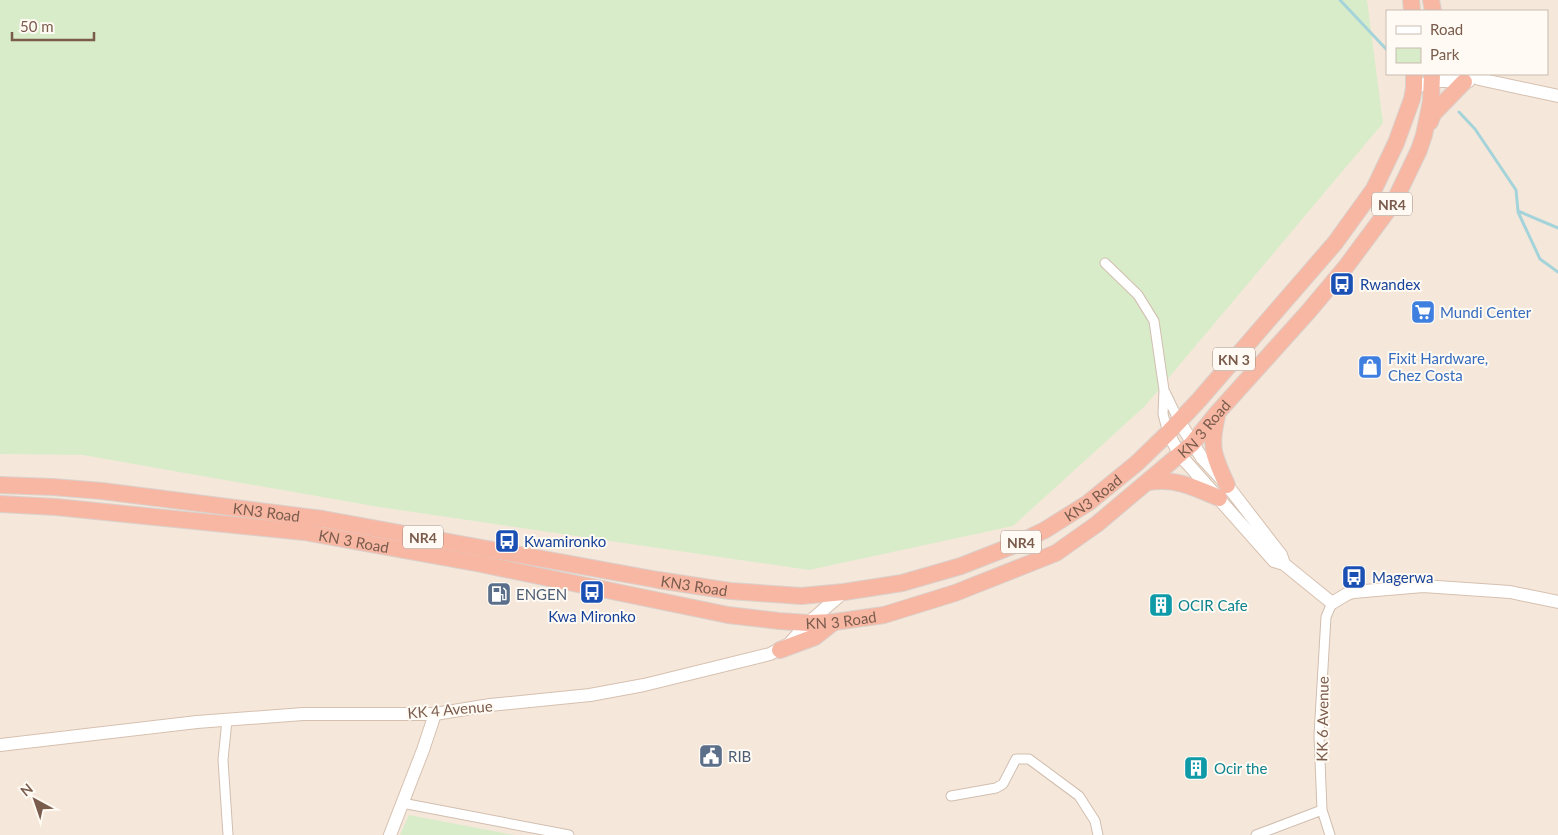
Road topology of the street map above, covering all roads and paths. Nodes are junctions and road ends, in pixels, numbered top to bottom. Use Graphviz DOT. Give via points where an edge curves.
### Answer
graph roads {
  1 [pos="1432,77"];
  2 [pos="1471,78"];
  3 [pos="1414,81"];
  4 [pos="1558,96"];
  5 [pos="1424,135"];
  6 [pos="1105,263"];
  7 [pos="1290,296"];
  8 [pos="1164,390"];
  9 [pos="1218,412"];
  10 [pos="1173,427"];
  11 [pos="1192,444"];
  12 [pos="1180,455"];
  13 [pos="1148,482"];
  14 [pos="0,485"];
  15 [pos="1223,492"];
  16 [pos="0,504"];
  17 [pos="844,592"];
  18 [pos="1558,602"];
  19 [pos="1332,603"];
  20 [pos="779,621"];
  21 [pos="834,622"];
  22 [pos="808,623"];
  23 [pos="785,647"];
  24 [pos="435,714"];
  25 [pos="227,720"];
  26 [pos="0,746"];
  27 [pos="950,796"];
  28 [pos="402,803"];
  29 [pos="1322,810"];
  30 [pos="228,835"];
  31 [pos="390,835"];
  32 [pos="569,835"];
  33 [pos="1098,835"];
  34 [pos="1256,835"];
  35 [pos="1330,835"];
  1 -- 2 [label="main road"];
  1 -- 3 [label="main road"];
  1 -- 5 [label="highway, KN 3 Road / NR4"];
  2 -- 4 [label="main road"];
  2 -- 5 [label="highway" via="1433,114"];
  3 -- 7 [label="highway, NR4" via="1396,142 1374,189 1335,243"];
  5 -- 9 [label="highway, KN 3 Road / NR4" via="1394,202 1345,268"];
  6 -- 8 [label="street" via="1138,295 1154,321"];
  7 -- 10 [label="highway, KN3 Road / KN 3"];
  8 -- 10 [label="street"];
  8 -- 10 [label="street" via="1163,414"];
  9 -- 11 [label="highway, KN 3 Road / NR4"];
  9 -- 15 [label="highway" via="1212,437"];
  10 -- 11 [label="main road"];
  10 -- 12 [label="main road"];
  10 -- 17 [label="highway, KN3 Road / NR4" via="1137,463 1088,503 1045,530 961,566 902,584"];
  11 -- 12 [label="highway, KN 3 Road / NR4"];
  11 -- 15 [label="main road"];
  12 -- 13 [label="highway, KN 3 Road / NR4"];
  12 -- 15 [label="main road"];
  13 -- 15 [label="highway" via="1172,480"];
  13 -- 21 [label="highway, KN 3 Road / NR4" via="1097,524 1033,563 955,593 884,615"];
  14 -- 17 [label="highway, KN3 Road / NR4" via="102,491 323,519 730,591 801,596"];
  15 -- 19 [label="main road" via="1274,561 1284,564"];
  16 -- 20 [label="highway, KN 3 Road / NR4" via="304,532 481,564 728,615"];
  17 -- 22 [label="main road"];
  18 -- 19 [label="main road" via="1510,592 1423,586 1353,592"];
  19 -- 29 [label="street, KK 6 Avenue" via="1326,617 1319,735"];
  20 -- 22 [label="highway, KN 3 Road / NR4"];
  20 -- 23 [label="highway" via="789,636"];
  21 -- 22 [label="highway, KN 3 Road / NR4"];
  21 -- 23 [label="highway" via="814,638"];
  22 -- 23 [label="main road"];
  23 -- 24 [label="main road, KK 4 Avenue" via="770,654 644,685"];
  24 -- 25 [label="main road, KK 4 Avenue" via="303,714"];
  24 -- 28 [label="main road"];
  25 -- 26 [label="main road, KK 4 Avenue"];
  25 -- 30 [label="street" via="223,760"];
  27 -- 33 [label="street" via="996,788 1003,784 1016,759 1029,759 1079,796 1095,821"];
  28 -- 31 [label="main road"];
  28 -- 32 [label="street"];
  29 -- 34 [label="street"];
  29 -- 35 [label="street, KK 6 Avenue"];
}
